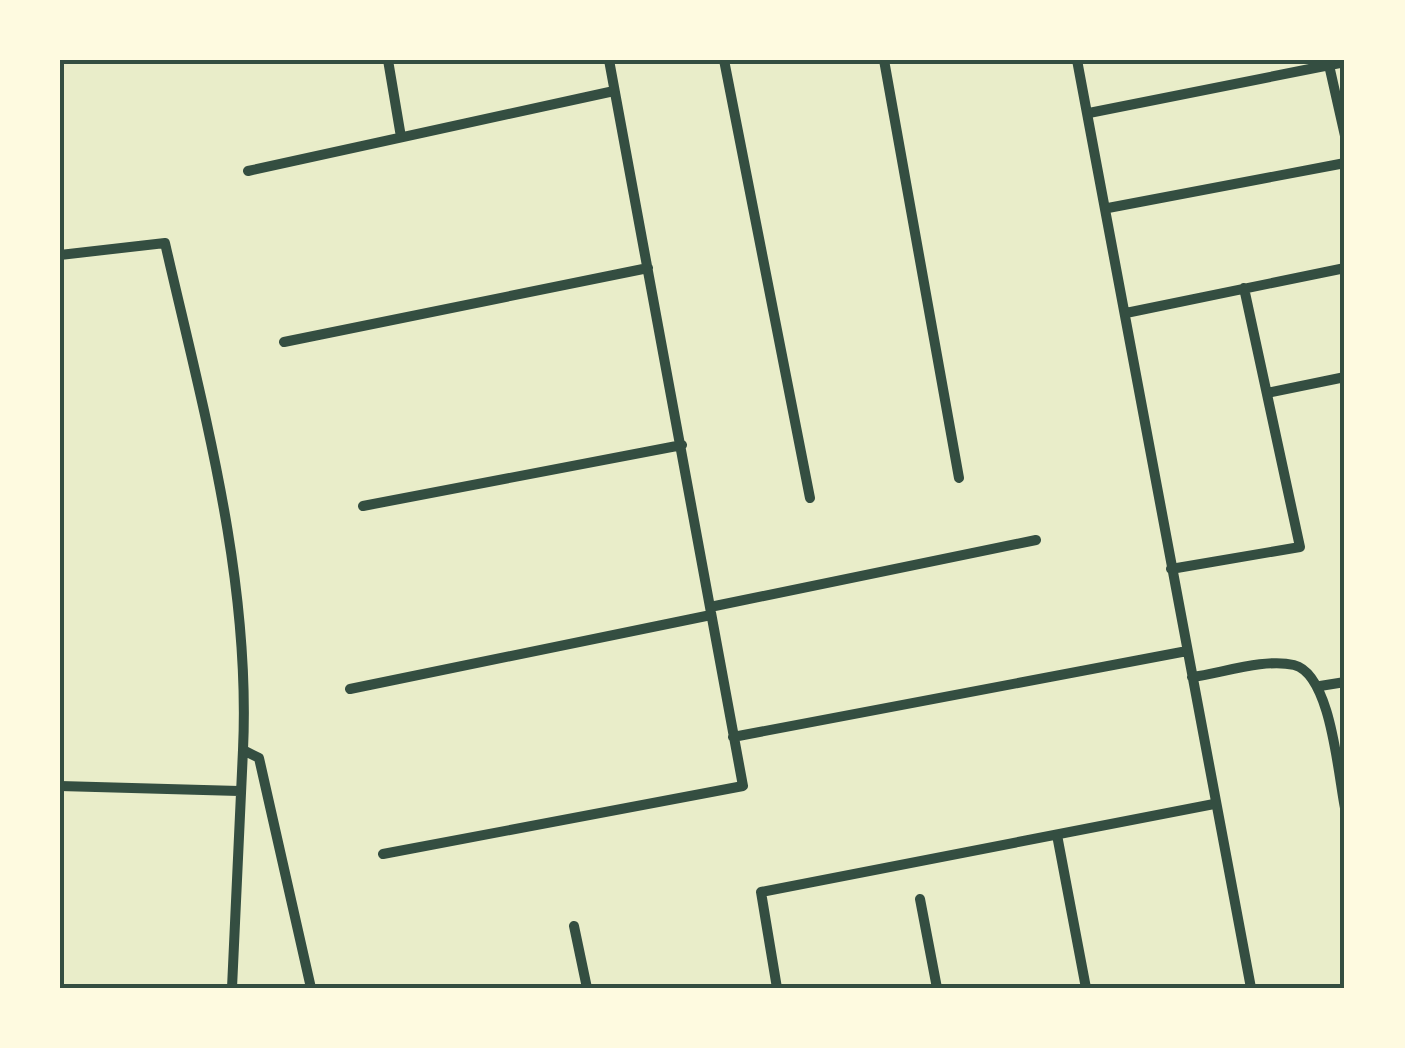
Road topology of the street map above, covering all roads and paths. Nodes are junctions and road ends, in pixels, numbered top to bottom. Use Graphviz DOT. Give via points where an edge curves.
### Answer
graph roads {
  1 [pos="388,60"];
  2 [pos="608,60"];
  3 [pos="724,60"];
  4 [pos="884,60"];
  5 [pos="1077,60"];
  6 [pos="1345,62"];
  7 [pos="1329,65"];
  8 [pos="614,91"];
  9 [pos="1089,113"];
  10 [pos="1345,136"];
  11 [pos="401,137"];
  12 [pos="1345,162"];
  13 [pos="248,171"];
  14 [pos="1108,208"];
  15 [pos="60,254"];
  16 [pos="648,268"];
  17 [pos="1345,268"];
  18 [pos="1244,288"];
  19 [pos="1126,313"];
  20 [pos="284,342"];
  21 [pos="1345,377"];
  22 [pos="1267,394"];
  23 [pos="682,445"];
  24 [pos="959,478"];
  25 [pos="810,498"];
  26 [pos="363,506"];
  27 [pos="1036,540"];
  28 [pos="1171,570"];
  29 [pos="710,611"];
  30 [pos="1187,651"];
  31 [pos="1192,677"];
  32 [pos="1345,682"];
  33 [pos="1320,686"];
  34 [pos="350,689"];
  35 [pos="733,737"];
  36 [pos="242,750"];
  37 [pos="60,786"];
  38 [pos="239,791"];
  39 [pos="1214,804"];
  40 [pos="1345,808"];
  41 [pos="1057,835"];
  42 [pos="382,854"];
  43 [pos="920,899"];
  44 [pos="574,926"];
  45 [pos="232,988"];
  46 [pos="311,988"];
  47 [pos="587,988"];
  48 [pos="778,988"];
  49 [pos="937,988"];
  50 [pos="1086,988"];
  51 [pos="1250,988"];
  1 -- 11 [label="street"];
  2 -- 8 [label="street"];
  3 -- 25 [label="street"];
  4 -- 24 [label="street"];
  5 -- 9 [label="street"];
  6 -- 7 [label="street"];
  7 -- 9 [label="street"];
  7 -- 10 [label="street"];
  8 -- 11 [label="street"];
  8 -- 16 [label="street"];
  9 -- 14 [label="street"];
  11 -- 13 [label="street"];
  12 -- 14 [label="street"];
  14 -- 19 [label="street"];
  15 -- 36 [label="street" via="165,243 228,522 246,691"];
  16 -- 20 [label="street"];
  16 -- 23 [label="street"];
  17 -- 18 [label="street"];
  18 -- 19 [label="street"];
  18 -- 22 [label="street"];
  19 -- 28 [label="street"];
  21 -- 22 [label="street"];
  22 -- 28 [label="street" via="1300,546"];
  23 -- 26 [label="street"];
  23 -- 29 [label="street"];
  27 -- 29 [label="street"];
  28 -- 30 [label="street"];
  29 -- 34 [label="street"];
  29 -- 35 [label="street"];
  30 -- 31 [label="street"];
  30 -- 35 [label="street"];
  31 -- 33 [label="street" via="1280,664 1305,670"];
  31 -- 39 [label="street"];
  32 -- 33 [label="street"];
  33 -- 40 [label="street"];
  35 -- 42 [label="street" via="743,786"];
  36 -- 38 [label="street"];
  36 -- 46 [label="street" via="259,758"];
  37 -- 38 [label="street"];
  38 -- 45 [label="street"];
  39 -- 41 [label="street"];
  39 -- 51 [label="street"];
  41 -- 48 [label="street" via="761,892"];
  41 -- 50 [label="street"];
  43 -- 49 [label="street"];
  44 -- 47 [label="street"];
}
